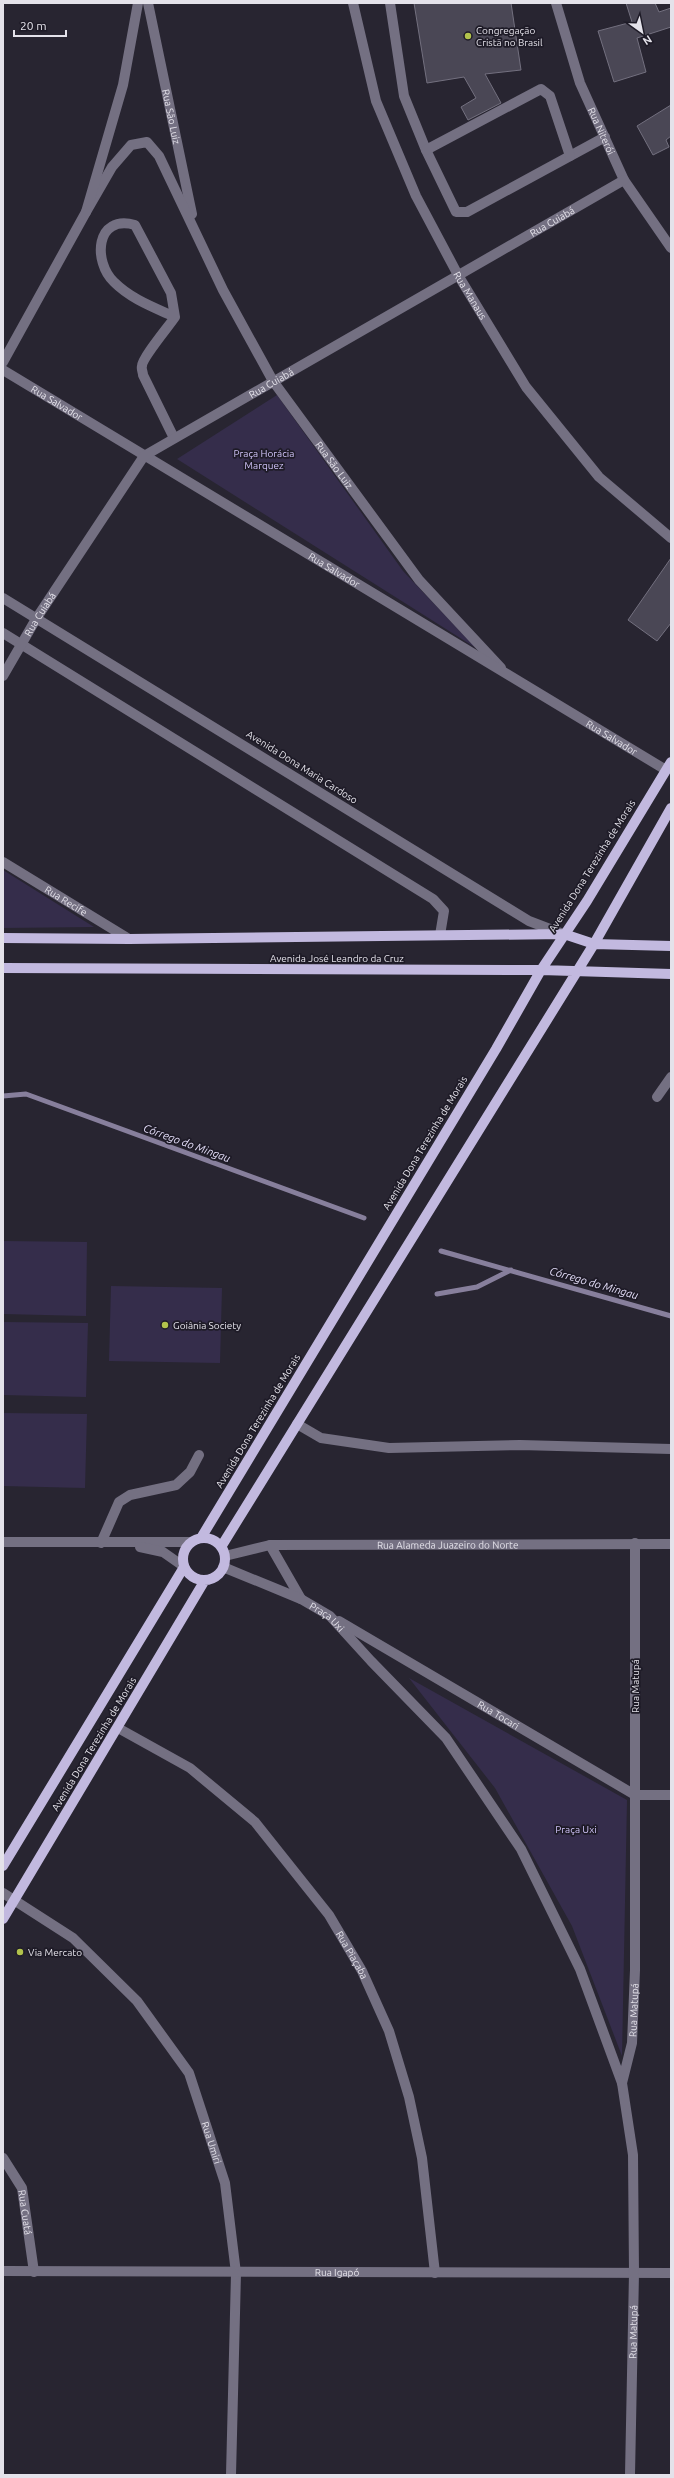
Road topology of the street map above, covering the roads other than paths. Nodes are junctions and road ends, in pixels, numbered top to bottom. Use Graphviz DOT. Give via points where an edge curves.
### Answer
graph roads {
  1 [pos="138,3"];
  2 [pos="148,3"];
  3 [pos="353,3"];
  4 [pos="390,3"];
  5 [pos="556,3"];
  6 [pos="604,137"];
  7 [pos="426,150"];
  8 [pos="570,156"];
  9 [pos="624,180"];
  10 [pos="86,212"];
  11 [pos="195,230"];
  12 [pos="671,248"];
  13 [pos="458,275"];
  14 [pos="175,316"];
  15 [pos="3,362"];
  16 [pos="3,370"];
  17 [pos="273,381"];
  18 [pos="174,438"];
  19 [pos="144,456"];
  20 [pos="671,538"];
  21 [pos="3,598"];
  22 [pos="36,619"];
  23 [pos="3,633"];
  24 [pos="22,644"];
  25 [pos="3,676"];
  26 [pos="509,677"];
  27 [pos="668,766"];
  28 [pos="671,808"];
  29 [pos="3,862"];
  30 [pos="564,934"];
  31 [pos="440,935"];
  32 [pos="3,938"];
  33 [pos="129,939"];
  34 [pos="594,944"];
  35 [pos="671,946"];
  36 [pos="3,968"];
  37 [pos="541,970"];
  38 [pos="577,971"];
  39 [pos="671,974"];
  40 [pos="671,1077"];
  41 [pos="657,1097"];
  42 [pos="297,1424"];
  43 [pos="671,1449"];
  44 [pos="199,1455"];
  45 [pos="201,1538"];
  46 [pos="3,1542"];
  47 [pos="191,1542"];
  48 [pos="101,1543"];
  49 [pos="635,1543"];
  50 [pos="120,1544"];
  51 [pos="671,1544"];
  52 [pos="270,1545"];
  53 [pos="223,1552"];
  54 [pos="184,1567"];
  55 [pos="223,1567"];
  56 [pos="205,1580"];
  57 [pos="301,1599"];
  58 [pos="330,1616"];
  59 [pos="118,1728"];
  60 [pos="635,1795"];
  61 [pos="671,1795"];
  62 [pos="3,1866"];
  63 [pos="3,1893"];
  64 [pos="15,1900"];
  65 [pos="3,1919"];
  66 [pos="622,2083"];
  67 [pos="3,2158"];
  68 [pos="3,2271"];
  69 [pos="34,2272"];
  70 [pos="236,2272"];
  71 [pos="435,2273"];
  72 [pos="634,2273"];
  73 [pos="671,2273"];
  74 [pos="231,2475"];
  75 [pos="630,2475"];
  1 -- 10 [label="street, Rua São Luiz" via="123,86"];
  2 -- 11 [label="street, Rua São Luiz"];
  3 -- 13 [label="street, Rua Manaus" via="376,100 416,196"];
  4 -- 7 [label="street" via="404,96"];
  5 -- 6 [label="street, Rua Niterói" via="580,83"];
  6 -- 8 [label="street"];
  6 -- 9 [label="street, Rua Niterói"];
  7 -- 8 [label="street" via="452,207 461,213"];
  7 -- 8 [label="street" via="541,89 550,96"];
  9 -- 12 [label="street, Rua Niterói"];
  9 -- 13 [label="street, Rua Cuiabá"];
  10 -- 11 [label="street, Rua São Luiz" via="112,167 131,145 147,142 159,156"];
  10 -- 15 [label="street, Rua São Luiz"];
  11 -- 17 [label="street, Rua São Luiz"];
  13 -- 17 [label="street, Rua Cuiabá"];
  13 -- 20 [label="street, Rua Manaus" via="526,387 598,477"];
  14 -- 14 [label="street" via="171,293 135,225 123,221 114,224 103,236 100,256 113,282 137,300"];
  14 -- 18 [label="street" via="145,356 142,365 143,375"];
  16 -- 19 [label="street, Rua Salvador"];
  17 -- 18 [label="street, Rua Cuiabá"];
  17 -- 26 [label="street, Rua São Luiz" via="419,580"];
  18 -- 19 [label="street, Rua Cuiabá"];
  19 -- 22 [label="street, Rua Cuiabá"];
  19 -- 26 [label="street, Rua Salvador"];
  21 -- 22 [label="street, Avenida Dona Maria Cardoso"];
  22 -- 24 [label="street, Rua Cuiabá"];
  22 -- 30 [label="street, Avenida Dona Maria Cardoso" via="529,921"];
  23 -- 24 [label="street"];
  24 -- 25 [label="street, Rua Cuiabá"];
  24 -- 31 [label="street" via="433,899 444,911"];
  26 -- 27 [label="street, Rua Salvador"];
  27 -- 30 [label="main road, Avenida Dona Terezinha de Morais"];
  28 -- 34 [label="main road"];
  29 -- 33 [label="street, Rua Recife"];
  30 -- 31 [label="main road, Avenida José Leandro da Cruz"];
  30 -- 34 [label="main road, Avenida Dona Maria Cardoso"];
  30 -- 37 [label="main road, Avenida Dona Terezinha de Morais"];
  31 -- 33 [label="main road, Avenida José Leandro da Cruz"];
  32 -- 33 [label="main road, Avenida José Leandro da Cruz"];
  34 -- 35 [label="main road"];
  34 -- 38 [label="main road"];
  36 -- 37 [label="main road, Avenida José Leandro da Cruz"];
  37 -- 38 [label="main road, Avenida José Leandro da Cruz"];
  37 -- 45 [label="main road, Avenida Dona Terezinha de Morais"];
  38 -- 39 [label="main road, Avenida José Leandro da Cruz"];
  38 -- 42 [label="main road"];
  40 -- 41 [label="street"];
  42 -- 43 [label="street" via="320,1438 389,1448 520,1446"];
  42 -- 53 [label="main road"];
  44 -- 48 [label="street" via="190,1472 176,1485 130,1495 119,1502"];
  45 -- 47 [label="main road"];
  45 -- 53 [label="main road" via="212,1540"];
  46 -- 48 [label="street"];
  47 -- 50 [label="street"];
  47 -- 54 [label="main road" via="183,1553"];
  48 -- 50 [label="street"];
  49 -- 51 [label="street, Rua Alameda Juazeiro do Norte"];
  49 -- 52 [label="street, Rua Alameda Juazeiro do Norte"];
  49 -- 60 [label="street, Rua Matupá"];
  50 -- 54 [label="street" via="163,1552"];
  52 -- 53 [label="street, Rua Alameda Juazeiro do Norte"];
  52 -- 57 [label="street, Praça Uxi"];
  53 -- 55 [label="main road"];
  54 -- 56 [label="main road" via="192,1577"];
  54 -- 62 [label="main road, Avenida Dona Terezinha de Morais"];
  55 -- 56 [label="main road" via="216,1576"];
  55 -- 57 [label="street, Praça Uxi"];
  56 -- 59 [label="main road, Avenida Dona Terezinha de Morais"];
  57 -- 58 [label="street, Praça Uxi"];
  58 -- 60 [label="street, Rua Tocari"];
  58 -- 66 [label="street, Praça Uxi" via="446,1738 520,1849 580,1969"];
  59 -- 64 [label="main road, Avenida Dona Terezinha de Morais"];
  59 -- 71 [label="street, Rua Piaçaba" via="190,1768 255,1822 329,1915 359,1964 389,2031 409,2096 422,2158"];
  60 -- 61 [label="street"];
  60 -- 66 [label="street, Rua Matupá" via="634,2016 632,2043"];
  63 -- 64 [label="street, Rua Umiri"];
  64 -- 65 [label="main road, Avenida Dona Terezinha de Morais"];
  64 -- 70 [label="street, Rua Umiri" via="73,1938 132,1996 189,2073 225,2183"];
  66 -- 72 [label="street, Rua Matupá" via="633,2155"];
  67 -- 69 [label="street, Rua Cuatá" via="22,2188"];
  68 -- 69 [label="street, Rua Igapó"];
  69 -- 70 [label="street, Rua Igapó"];
  70 -- 71 [label="street, Rua Igapó"];
  70 -- 74 [label="street, Rua Umiri"];
  71 -- 72 [label="street, Rua Igapó"];
  72 -- 73 [label="street, Rua Igapó"];
  72 -- 75 [label="street, Rua Matupá"];
}
